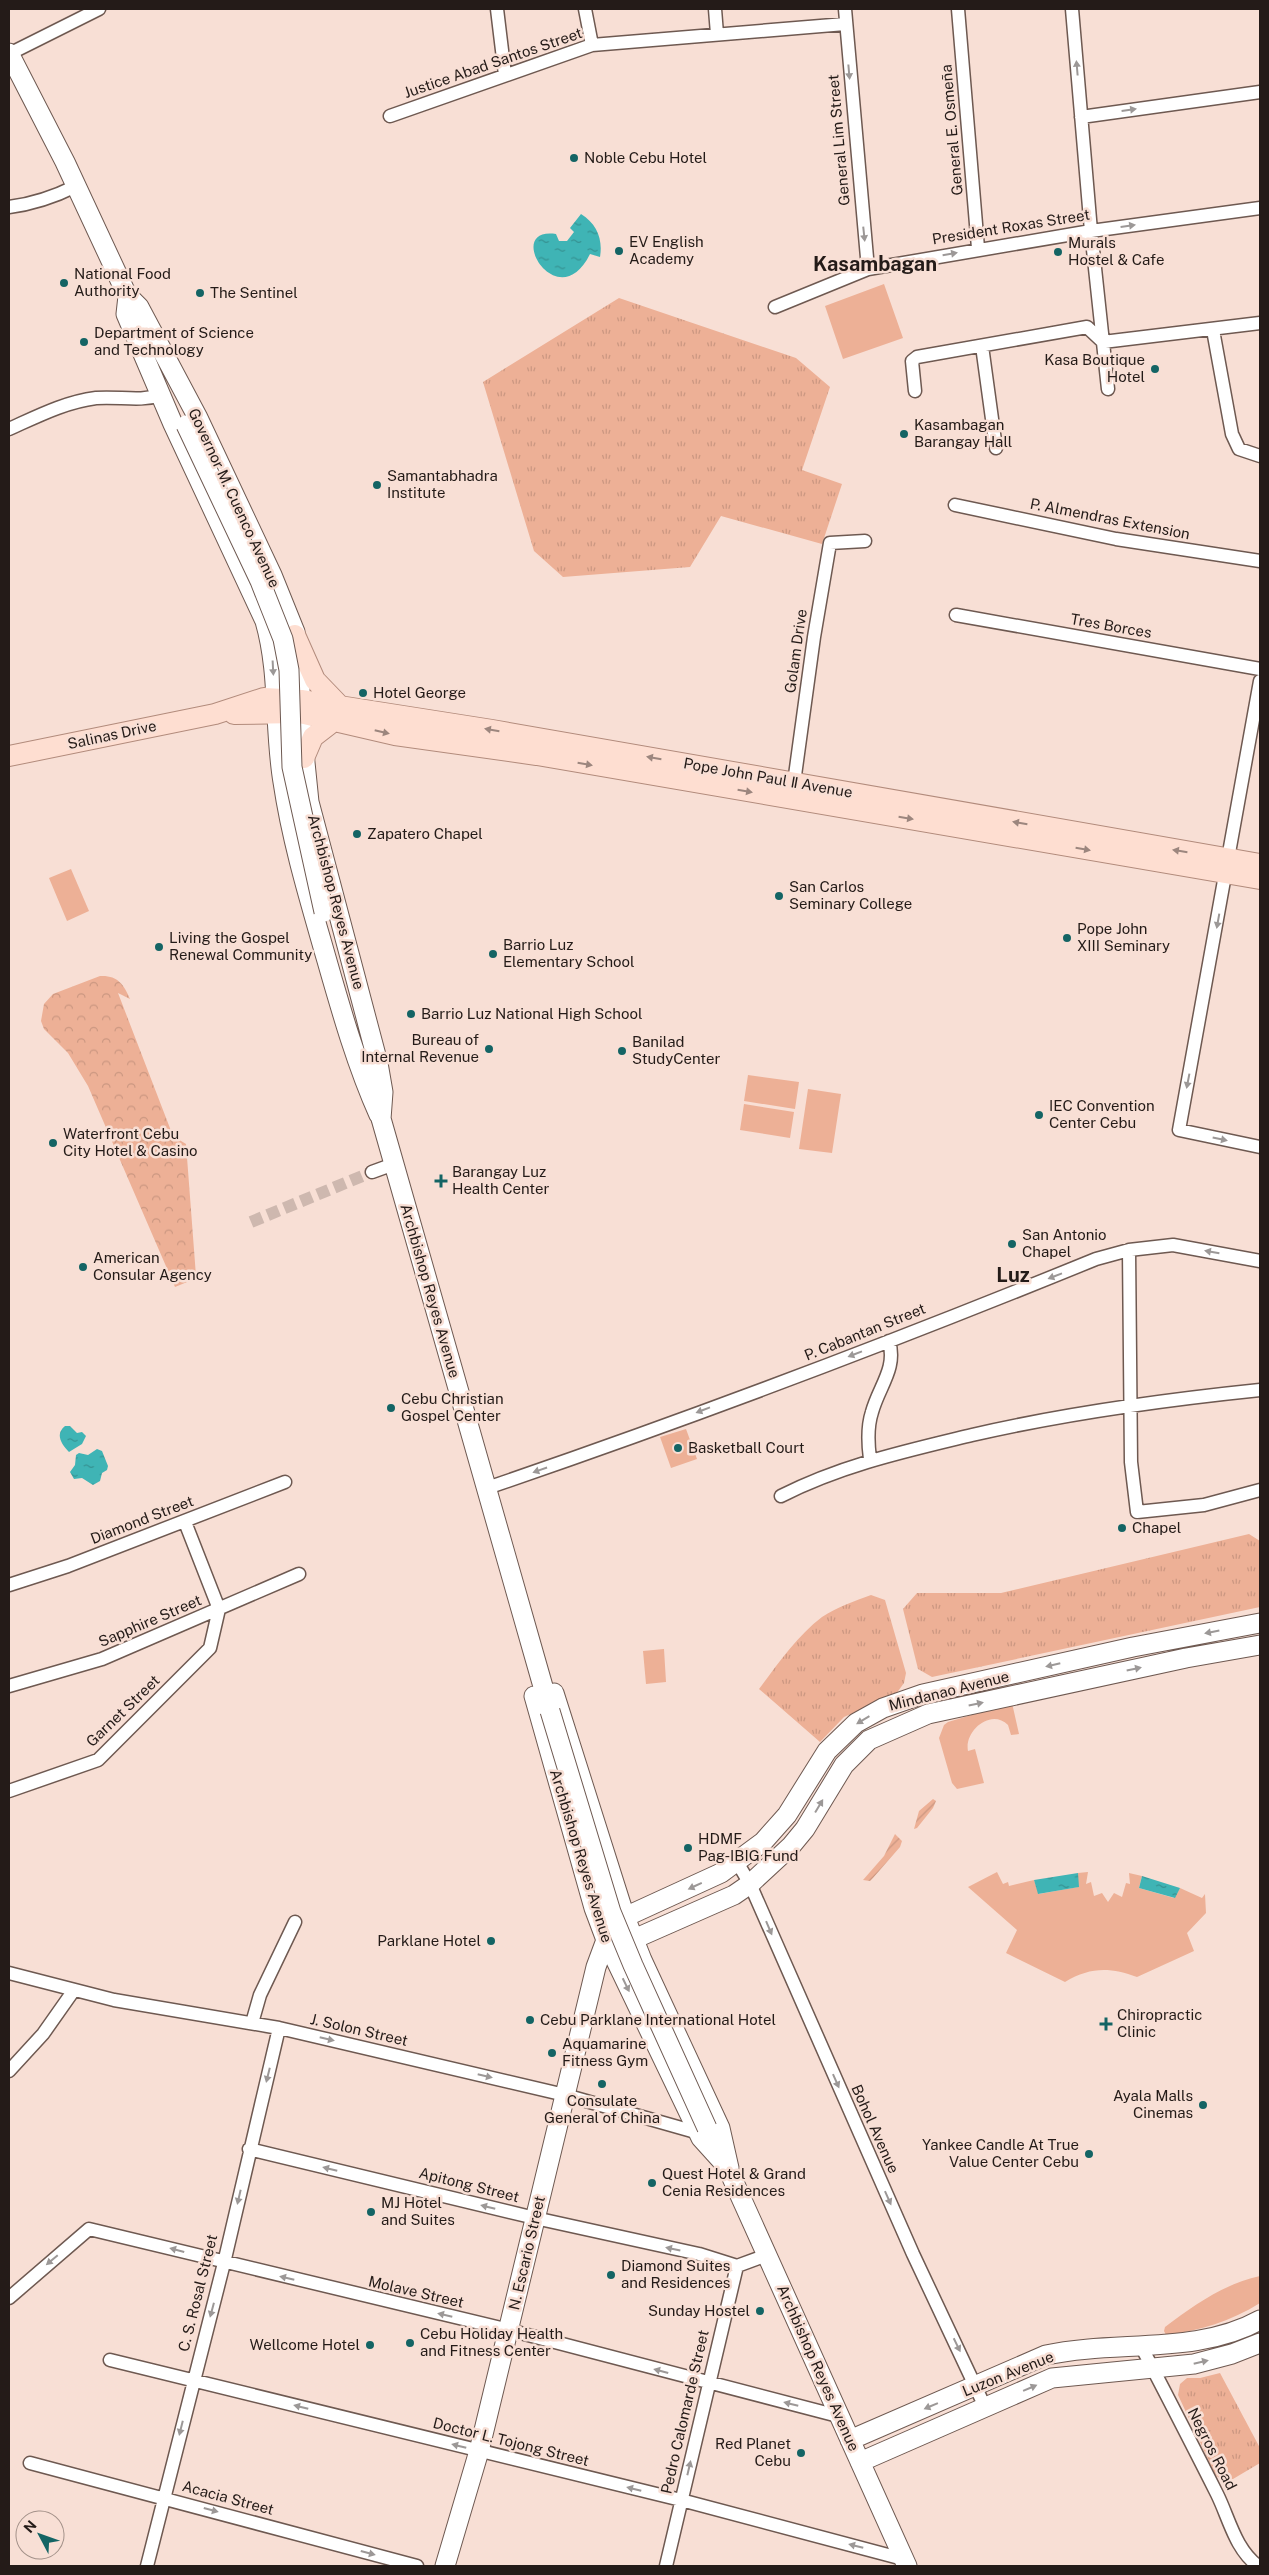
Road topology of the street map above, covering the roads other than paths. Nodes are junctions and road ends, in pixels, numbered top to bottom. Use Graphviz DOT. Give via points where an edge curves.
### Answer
graph roads {
  1 [pos="99,9"];
  2 [pos="497,9"];
  3 [pos="585,9"];
  4 [pos="715,9"];
  5 [pos="844,9"];
  6 [pos="958,9"];
  7 [pos="1072,9"];
  8 [pos="845,24"];
  9 [pos="717,34"];
  10 [pos="592,45"];
  11 [pos="9,54"];
  12 [pos="505,75"];
  13 [pos="1260,92"];
  14 [pos="390,116"];
  15 [pos="1081,116"];
  16 [pos="76,186"];
  17 [pos="9,206"];
  18 [pos="1260,208"];
  19 [pos="1091,231"];
  20 [pos="978,248"];
  21 [pos="868,269"];
  22 [pos="128,296"];
  23 [pos="775,307"];
  24 [pos="1260,323"];
  25 [pos="1213,330"];
  26 [pos="1103,342"];
  27 [pos="982,346"];
  28 [pos="1108,389"];
  29 [pos="915,391"];
  30 [pos="162,395"];
  31 [pos="9,429"];
  32 [pos="996,448"];
  33 [pos="1260,456"];
  34 [pos="955,505"];
  35 [pos="865,542"];
  36 [pos="1260,561"];
  37 [pos="956,615"];
  38 [pos="295,634"];
  39 [pos="270,638"];
  40 [pos="1260,669"];
  41 [pos="1260,681"];
  42 [pos="276,706"];
  43 [pos="301,707"];
  44 [pos="337,714"];
  45 [pos="9,756"];
  46 [pos="304,762"];
  47 [pos="282,773"];
  48 [pos="793,791"];
  49 [pos="1260,864"];
  50 [pos="1227,866"];
  51 [pos="1260,879"];
  52 [pos="324,912"];
  53 [pos="381,1119"];
  54 [pos="1260,1147"];
  55 [pos="394,1164"];
  56 [pos="372,1172"];
  57 [pos="1129,1250"];
  58 [pos="1260,1261"];
  59 [pos="888,1341"];
  60 [pos="1260,1390"];
  61 [pos="1130,1406"];
  62 [pos="870,1459"];
  63 [pos="285,1482"];
  64 [pos="487,1488"];
  65 [pos="1260,1490"];
  66 [pos="782,1496"];
  67 [pos="185,1522"];
  68 [pos="299,1574"];
  69 [pos="9,1584"];
  70 [pos="521,1608"];
  71 [pos="219,1609"];
  72 [pos="1260,1623"];
  73 [pos="1260,1645"];
  74 [pos="9,1686"];
  75 [pos="9,1791"];
  76 [pos="737,1862"];
  77 [pos="750,1884"];
  78 [pos="625,1917"];
  79 [pos="295,1922"];
  80 [pos="634,1939"];
  81 [pos="606,1940"];
  82 [pos="9,1974"];
  83 [pos="74,1990"];
  84 [pos="252,2023"];
  85 [pos="279,2028"];
  86 [pos="9,2070"];
  87 [pos="565,2095"];
  88 [pos="703,2130"];
  89 [pos="250,2149"];
  90 [pos="729,2169"];
  91 [pos="535,2218"];
  92 [pos="767,2255"];
  93 [pos="224,2263"];
  94 [pos="737,2266"];
  95 [pos="9,2298"];
  96 [pos="1260,2320"];
  97 [pos="509,2330"];
  98 [pos="1260,2343"];
  99 [pos="1140,2344"];
  100 [pos="110,2360"];
  101 [pos="1152,2368"];
  102 [pos="193,2380"];
  103 [pos="708,2383"];
  104 [pos="976,2386"];
  105 [pos="985,2407"];
  106 [pos="838,2416"];
  107 [pos="850,2440"];
  108 [pos="479,2451"];
  109 [pos="860,2462"];
  110 [pos="30,2463"];
  111 [pos="164,2497"];
  112 [pos="681,2500"];
  113 [pos="905,2562"];
  114 [pos="1254,2565"];
  115 [pos="147,2566"];
  116 [pos="418,2566"];
  117 [pos="446,2566"];
  118 [pos="666,2566"];
  1 -- 11 [label="street"];
  2 -- 12 [label="street"];
  3 -- 10 [label="street"];
  4 -- 9 [label="street"];
  5 -- 8 [label="street, General Lim Street"];
  6 -- 20 [label="street, General E. Osmeña"];
  15 -- 7 [label="street, one-way"];
  8 -- 9 [label="street, Justice Abad Santos Street"];
  8 -- 21 [label="street, General Lim Street, one-way"];
  9 -- 10 [label="street, Justice Abad Santos Street"];
  10 -- 12 [label="street, Justice Abad Santos Street"];
  11 -- 16 [label="main road, Governor M. Cuenco Avenue"];
  12 -- 14 [label="street, Justice Abad Santos Street"];
  15 -- 13 [label="street, one-way"];
  15 -- 19 [label="street"];
  16 -- 17 [label="street" via="57,196"];
  16 -- 22 [label="main road, Governor M. Cuenco Avenue"];
  19 -- 18 [label="street, President Roxas Street, one-way"];
  19 -- 20 [label="street, President Roxas Street"];
  19 -- 26 [label="street"];
  21 -- 20 [label="street, President Roxas Street, one-way"];
  21 -- 23 [label="street, President Roxas Street"];
  22 -- 30 [label="main road, Governor M. Cuenco Avenue" via="126,314"];
  22 -- 38 [label="main road, Governor M. Cuenco Avenue" via="139,307 198,418 272,575"];
  22 -- 52 [label="main road, Governor M. Cuenco Avenue, bridge" via="260,581 283,639 289,670 292,766"];
  24 -- 25 [label="street"];
  25 -- 26 [label="street"];
  25 -- 33 [label="street" via="1232,434 1239,449"];
  26 -- 27 [label="street" via="1087,327"];
  26 -- 28 [label="street"];
  27 -- 29 [label="street" via="917,356 912,362"];
  27 -- 32 [label="street"];
  30 -- 31 [label="street" via="137,400 108,397 68,403"];
  30 -- 39 [label="main road, Governor M. Cuenco Avenue"];
  34 -- 36 [label="street, P. Almendras Extension" via="1116,539"];
  35 -- 48 [label="street, Golam Drive" via="830,543"];
  37 -- 40 [label="street, Tres Borces"];
  38 -- 39 [label="main road" via="283,644"];
  38 -- 43 [label="main road, Governor M. Cuenco Avenue"];
  38 -- 44 [label="main road" via="318,684"];
  39 -- 42 [label="main road, Governor M. Cuenco Avenue, one-way"];
  41 -- 50 [label="street"];
  42 -- 43 [label="main road, Pope John Paul Ⅱ Avenue"];
  42 -- 45 [label="main road, Salinas Drive" via="214,714"];
  42 -- 47 [label="main road, Archbishop Reyes Avenue"];
  43 -- 44 [label="main road, Pope John Paul Ⅱ Avenue"];
  43 -- 46 [label="main road, Archbishop Reyes Avenue"];
  44 -- 46 [label="main road" via="313,737"];
  44 -- 48 [label="main road, Pope John Paul Ⅱ Avenue" via="395,735"];
  46 -- 47 [label="main road" via="290,764"];
  46 -- 53 [label="main road, Archbishop Reyes Avenue" via="309,802 378,1063 383,1092"];
  47 -- 53 [label="main road, Archbishop Reyes Avenue" via="289,818 312,913 359,1069"];
  48 -- 50 [label="main road, Pope John Paul Ⅱ Avenue"];
  49 -- 50 [label="main road, Pope John Paul Ⅱ Avenue"];
  50 -- 51 [label="main road, Pope John Paul Ⅱ Avenue"];
  50 -- 54 [label="street, one-way" via="1179,1130"];
  52 -- 53 [label="main road, Archbishop Reyes Avenue"];
  53 -- 55 [label="main road, Archbishop Reyes Avenue"];
  55 -- 56 [label="street"];
  55 -- 64 [label="main road, Archbishop Reyes Avenue"];
  58 -- 57 [label="street, P. Cabantan Street, one-way" via="1173,1245"];
  57 -- 59 [label="street, P. Cabantan Street, one-way" via="1096,1259"];
  57 -- 61 [label="street"];
  59 -- 62 [label="street" via="891,1365 872,1412"];
  59 -- 64 [label="street, P. Cabantan Street, one-way" via="601,1449"];
  60 -- 61 [label="street"];
  61 -- 62 [label="street" via="1033,1421"];
  61 -- 65 [label="street" via="1136,1512 1204,1505"];
  62 -- 66 [label="street"];
  63 -- 67 [label="street, Diamond Street"];
  64 -- 70 [label="main road, Archbishop Reyes Avenue"];
  67 -- 69 [label="street, Diamond Street" via="68,1566"];
  67 -- 71 [label="street"];
  68 -- 71 [label="street, Sapphire Street"];
  70 -- 78 [label="main road, Archbishop Reyes Avenue" via="530,1615"];
  70 -- 81 [label="main road, Archbishop Reyes Avenue" via="514,1622"];
  70 -- 88 [label="main road, Archbishop Reyes Avenue, bridge" via="611,1912"];
  71 -- 74 [label="street, Sapphire Street" via="102,1659"];
  71 -- 75 [label="street, Garnet Street" via="210,1648 98,1760"];
  72 -- 76 [label="main road, Mindanao Avenue, one-way" via="1133,1647 923,1694 883,1708 856,1723 827,1751 787,1815 763,1842"];
  77 -- 73 [label="main road, Mindanao Avenue, one-way" via="776,1862 805,1829 844,1765 869,1740 887,1730 928,1714"];
  76 -- 77 [label="street, Bohol Avenue"];
  76 -- 78 [label="main road, Mindanao Avenue, one-way" via="697,1885"];
  77 -- 80 [label="main road, Mindanao Avenue"];
  77 -- 104 [label="street, Bohol Avenue, one-way" via="908,2244"];
  78 -- 80 [label="main road, Archbishop Reyes Avenue"];
  78 -- 81 [label="main road, Mindanao Avenue"];
  79 -- 84 [label="street" via="260,1995"];
  80 -- 81 [label="main road, Mindanao Avenue"];
  80 -- 90 [label="main road, Archbishop Reyes Avenue" via="720,2128"];
  81 -- 87 [label="main road, N. Escario Street" via="596,1967"];
  81 -- 88 [label="main road, Archbishop Reyes Avenue, one-way"];
  82 -- 83 [label="street, J. Solon Street"];
  83 -- 84 [label="street, J. Solon Street" via="114,2000"];
  83 -- 86 [label="street" via="43,2034"];
  84 -- 85 [label="street, J. Solon Street"];
  85 -- 87 [label="street, J. Solon Street, one-way"];
  85 -- 89 [label="street, C. S. Rosal Street, one-way"];
  87 -- 88 [label="street, J. Solon Street"];
  87 -- 91 [label="main road, N. Escario Street"];
  88 -- 90 [label="main road, Archbishop Reyes Avenue"];
  91 -- 89 [label="street, Apitong Street, one-way"];
  89 -- 93 [label="street, C. S. Rosal Street, one-way"];
  90 -- 92 [label="main road, Archbishop Reyes Avenue"];
  94 -- 91 [label="street, Apitong Street, one-way" via="699,2254"];
  91 -- 97 [label="main road, N. Escario Street"];
  92 -- 94 [label="street"];
  92 -- 106 [label="main road, Archbishop Reyes Avenue"];
  93 -- 95 [label="street, Molave Street, one-way" via="89,2229"];
  97 -- 93 [label="street, Molave Street, one-way"];
  93 -- 102 [label="street, C. S. Rosal Street, one-way"];
  94 -- 103 [label="street, Pedro Calomarde Street"];
  96 -- 99 [label="main road, Luzon Avenue" via="1227,2335 1194,2342"];
  103 -- 97 [label="street, Molave Street, one-way"];
  97 -- 108 [label="main road, N. Escario Street"];
  101 -- 98 [label="main road, Luzon Avenue, one-way" via="1194,2364"];
  99 -- 101 [label="street, Negros Road"];
  99 -- 104 [label="main road, Luzon Avenue" via="1046,2355"];
  100 -- 102 [label="street, Doctor L. Tojong Street"];
  105 -- 101 [label="main road, Luzon Avenue, one-way" via="1052,2378"];
  101 -- 114 [label="street, Negros Road" via="1229,2525"];
  108 -- 102 [label="street, Doctor L. Tojong Street, one-way"];
  102 -- 111 [label="street, C. S. Rosal Street, one-way"];
  106 -- 103 [label="street, Molave Street, one-way"];
  112 -- 103 [label="street, Pedro Calomarde Street, one-way"];
  104 -- 105 [label="street, Bohol Avenue"];
  104 -- 107 [label="main road, Luzon Avenue, one-way"];
  105 -- 109 [label="main road, Luzon Avenue"];
  106 -- 107 [label="main road, Archbishop Reyes Avenue"];
  107 -- 109 [label="main road, Archbishop Reyes Avenue"];
  112 -- 108 [label="street, Doctor L. Tojong Street, one-way"];
  108 -- 117 [label="main road, N. Escario Street"];
  109 -- 113 [label="main road, Archbishop Reyes Avenue"];
  110 -- 111 [label="street, Acacia Street"];
  111 -- 115 [label="street, C. S. Rosal Street"];
  111 -- 116 [label="street, Acacia Street, one-way"];
  113 -- 112 [label="street, Doctor L. Tojong Street, one-way"];
  112 -- 118 [label="street, Pedro Calomarde Street"];
}
